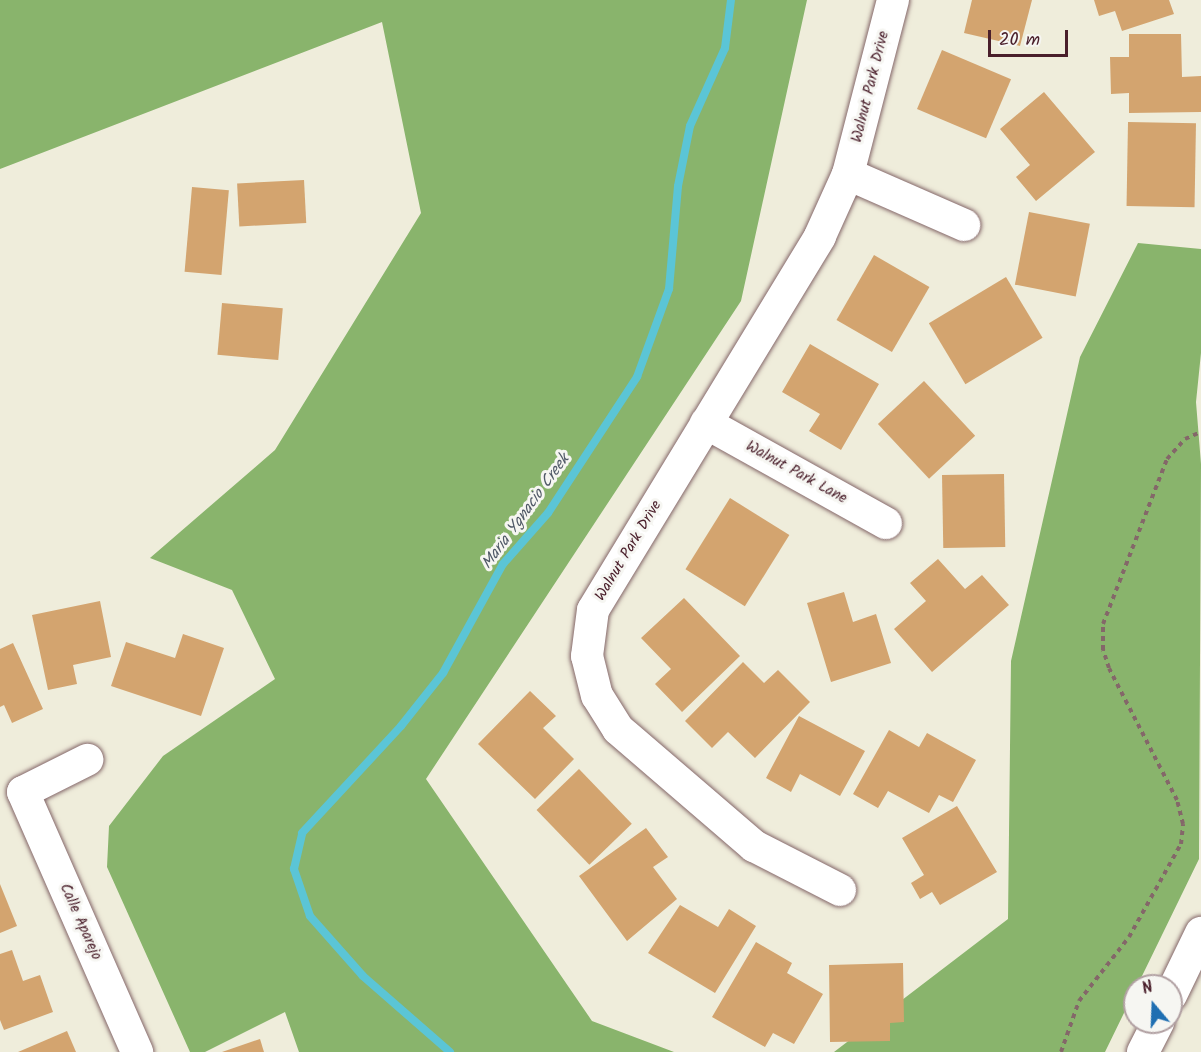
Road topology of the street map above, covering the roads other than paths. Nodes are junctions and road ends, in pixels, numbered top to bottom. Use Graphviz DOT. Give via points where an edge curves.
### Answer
graph roads {
  1 [pos="893,0"];
  2 [pos="848,174"];
  3 [pos="964,225"];
  4 [pos="706,423"];
  5 [pos="886,523"];
  6 [pos="87,760"];
  7 [pos="11,789"];
  8 [pos="840,890"];
  9 [pos="1201,933"];
  10 [pos="1181,974"];
  11 [pos="1152,1034"];
  12 [pos="137,1052"];
  13 [pos="1143,1052"];
  1 -- 2 [label="street, Walnut Park Drive"];
  2 -- 3 [label="street"];
  2 -- 4 [label="street, Walnut Park Drive" via="820,236"];
  4 -- 5 [label="street, Walnut Park Lane"];
  4 -- 8 [label="street, Walnut Park Drive" via="593,610 586,656 597,696 618,729 754,846"];
  6 -- 7 [label="street"];
  7 -- 12 [label="street, Calle Aparejo"];
  9 -- 10 [label="street"];
  11 -- 13 [label="street"];
}
